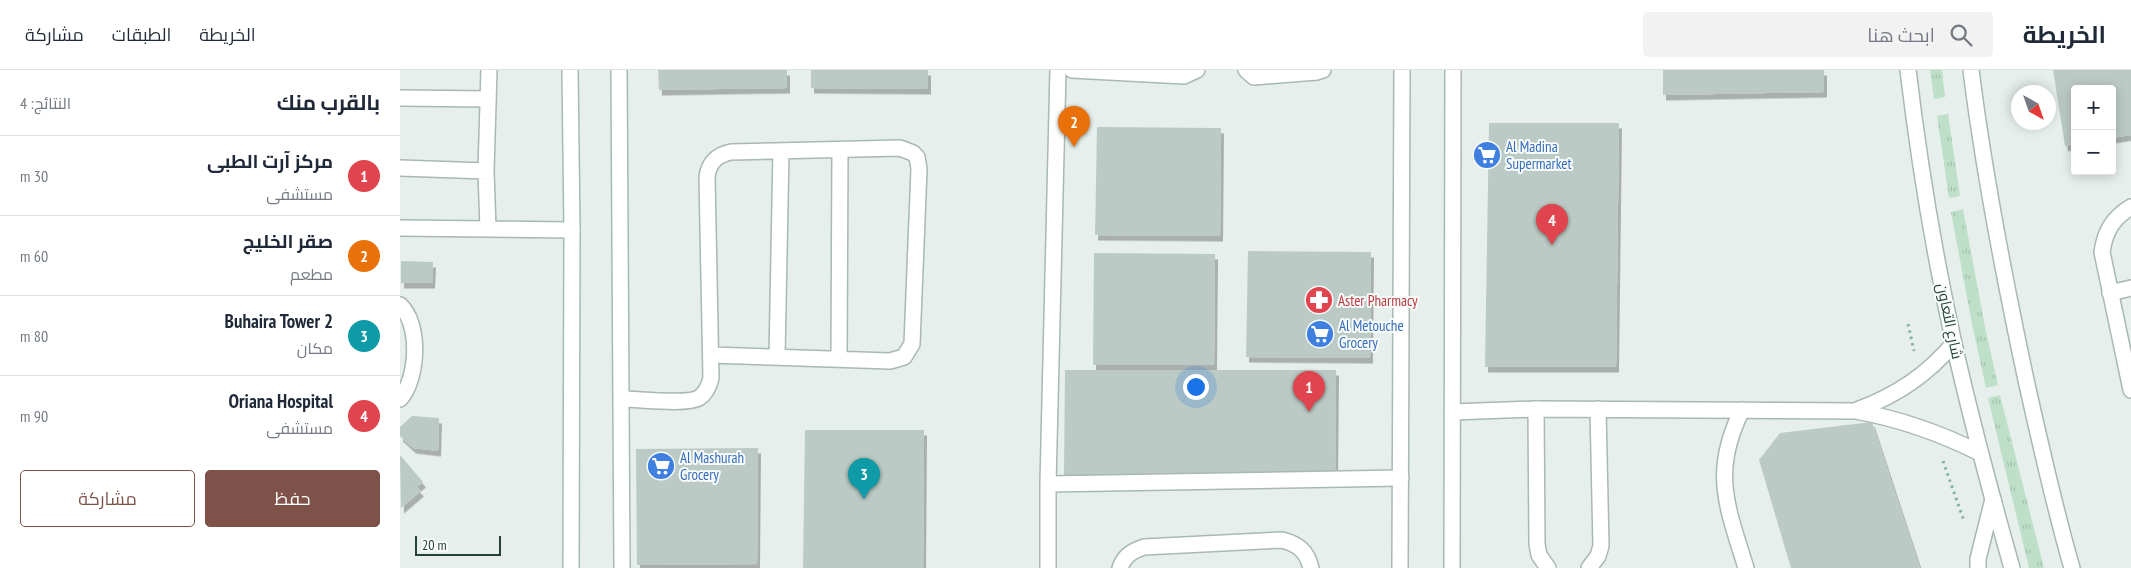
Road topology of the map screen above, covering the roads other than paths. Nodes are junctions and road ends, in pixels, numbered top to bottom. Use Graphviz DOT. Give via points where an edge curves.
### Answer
graph roads {
  1 [pos="489,70"];
  2 [pos="570,70"];
  3 [pos="619,70"];
  4 [pos="1058,70"];
  5 [pos="1072,70"];
  6 [pos="1197,70"];
  7 [pos="1246,70"];
  8 [pos="1323,70"];
  9 [pos="1402,70"];
  10 [pos="1453,70"];
  11 [pos="1908,70"];
  12 [pos="1971,70"];
  13 [pos="1094,71"];
  14 [pos="400,98"];
  15 [pos="488,99"];
  16 [pos="840,150"];
  17 [pos="781,151"];
  18 [pos="400,168"];
  19 [pos="486,171"];
  20 [pos="2131,207"];
  21 [pos="400,228"];
  22 [pos="488,229"];
  23 [pos="572,230"];
  24 [pos="2131,288"];
  25 [pos="2110,293"];
  26 [pos="400,305"];
  27 [pos="1954,343"];
  28 [pos="711,355"];
  29 [pos="777,357"];
  30 [pos="839,360"];
  31 [pos="2129,367"];
  32 [pos="2131,390"];
  33 [pos="400,399"];
  34 [pos="622,399"];
  35 [pos="1536,409"];
  36 [pos="1598,409"];
  37 [pos="1742,410"];
  38 [pos="1856,411"];
  39 [pos="1452,412"];
  40 [pos="1980,453"];
  41 [pos="1401,478"];
  42 [pos="1048,484"];
  43 [pos="1993,499"];
  44 [pos="571,568"];
  45 [pos="622,568"];
  46 [pos="1048,568"];
  47 [pos="1120,568"];
  48 [pos="1311,568"];
  49 [pos="1400,568"];
  50 [pos="1452,568"];
  51 [pos="1548,568"];
  52 [pos="1589,568"];
  53 [pos="1746,568"];
  54 [pos="1978,568"];
  55 [pos="2012,568"];
  56 [pos="2072,568"];
  1 -- 15 [label="street"];
  2 -- 23 [label="street"];
  3 -- 34 [label="street"];
  4 -- 42 [label="street"];
  5 -- 13 [label="street"];
  6 -- 13 [label="street" via="1184,76"];
  7 -- 8 [label="street" via="1254,77"];
  9 -- 41 [label="street"];
  10 -- 39 [label="street"];
  11 -- 27 [label="street, شارع التعاون" via="1931,226"];
  12 -- 56 [label="street" via="2014,323 2038,436"];
  14 -- 15 [label="street"];
  15 -- 19 [label="street"];
  16 -- 17 [label="street"];
  16 -- 30 [label="street"];
  16 -- 30 [label="street" via="907,149 917,157 919,169 912,344 909,352 897,360"];
  17 -- 28 [label="street" via="723,154 711,163 708,170"];
  17 -- 29 [label="street"];
  18 -- 19 [label="street"];
  19 -- 22 [label="street"];
  20 -- 25 [label="street" via="2114,220 2104,241 2104,263"];
  21 -- 22 [label="street"];
  22 -- 23 [label="street"];
  23 -- 44 [label="street"];
  24 -- 25 [label="street"];
  25 -- 31 [label="street"];
  26 -- 33 [label="street" via="412,323 413,350 412,377"];
  27 -- 38 [label="street" via="1920,377 1893,395"];
  27 -- 40 [label="street, شارع التعاون"];
  28 -- 29 [label="street"];
  28 -- 34 [label="street" via="711,378 706,392 700,397 687,401"];
  29 -- 30 [label="street"];
  31 -- 32 [label="street"];
  34 -- 45 [label="street"];
  35 -- 36 [label="street"];
  35 -- 39 [label="street"];
  35 -- 51 [label="street" via="1537,544 1539,555"];
  36 -- 37 [label="street"];
  36 -- 52 [label="street" via="1601,546"];
  37 -- 38 [label="street"];
  37 -- 53 [label="street" via="1725,455 1723,479 1726,502"];
  38 -- 40 [label="street" via="1908,422"];
  39 -- 50 [label="street"];
  40 -- 43 [label="street, شارع التعاون"];
  41 -- 42 [label="street"];
  41 -- 49 [label="street"];
  42 -- 46 [label="street"];
  43 -- 54 [label="street"];
  43 -- 55 [label="street, شارع التعاون"];
  47 -- 48 [label="street" via="1134,550 1144,547 1282,540 1303,550"];
}
